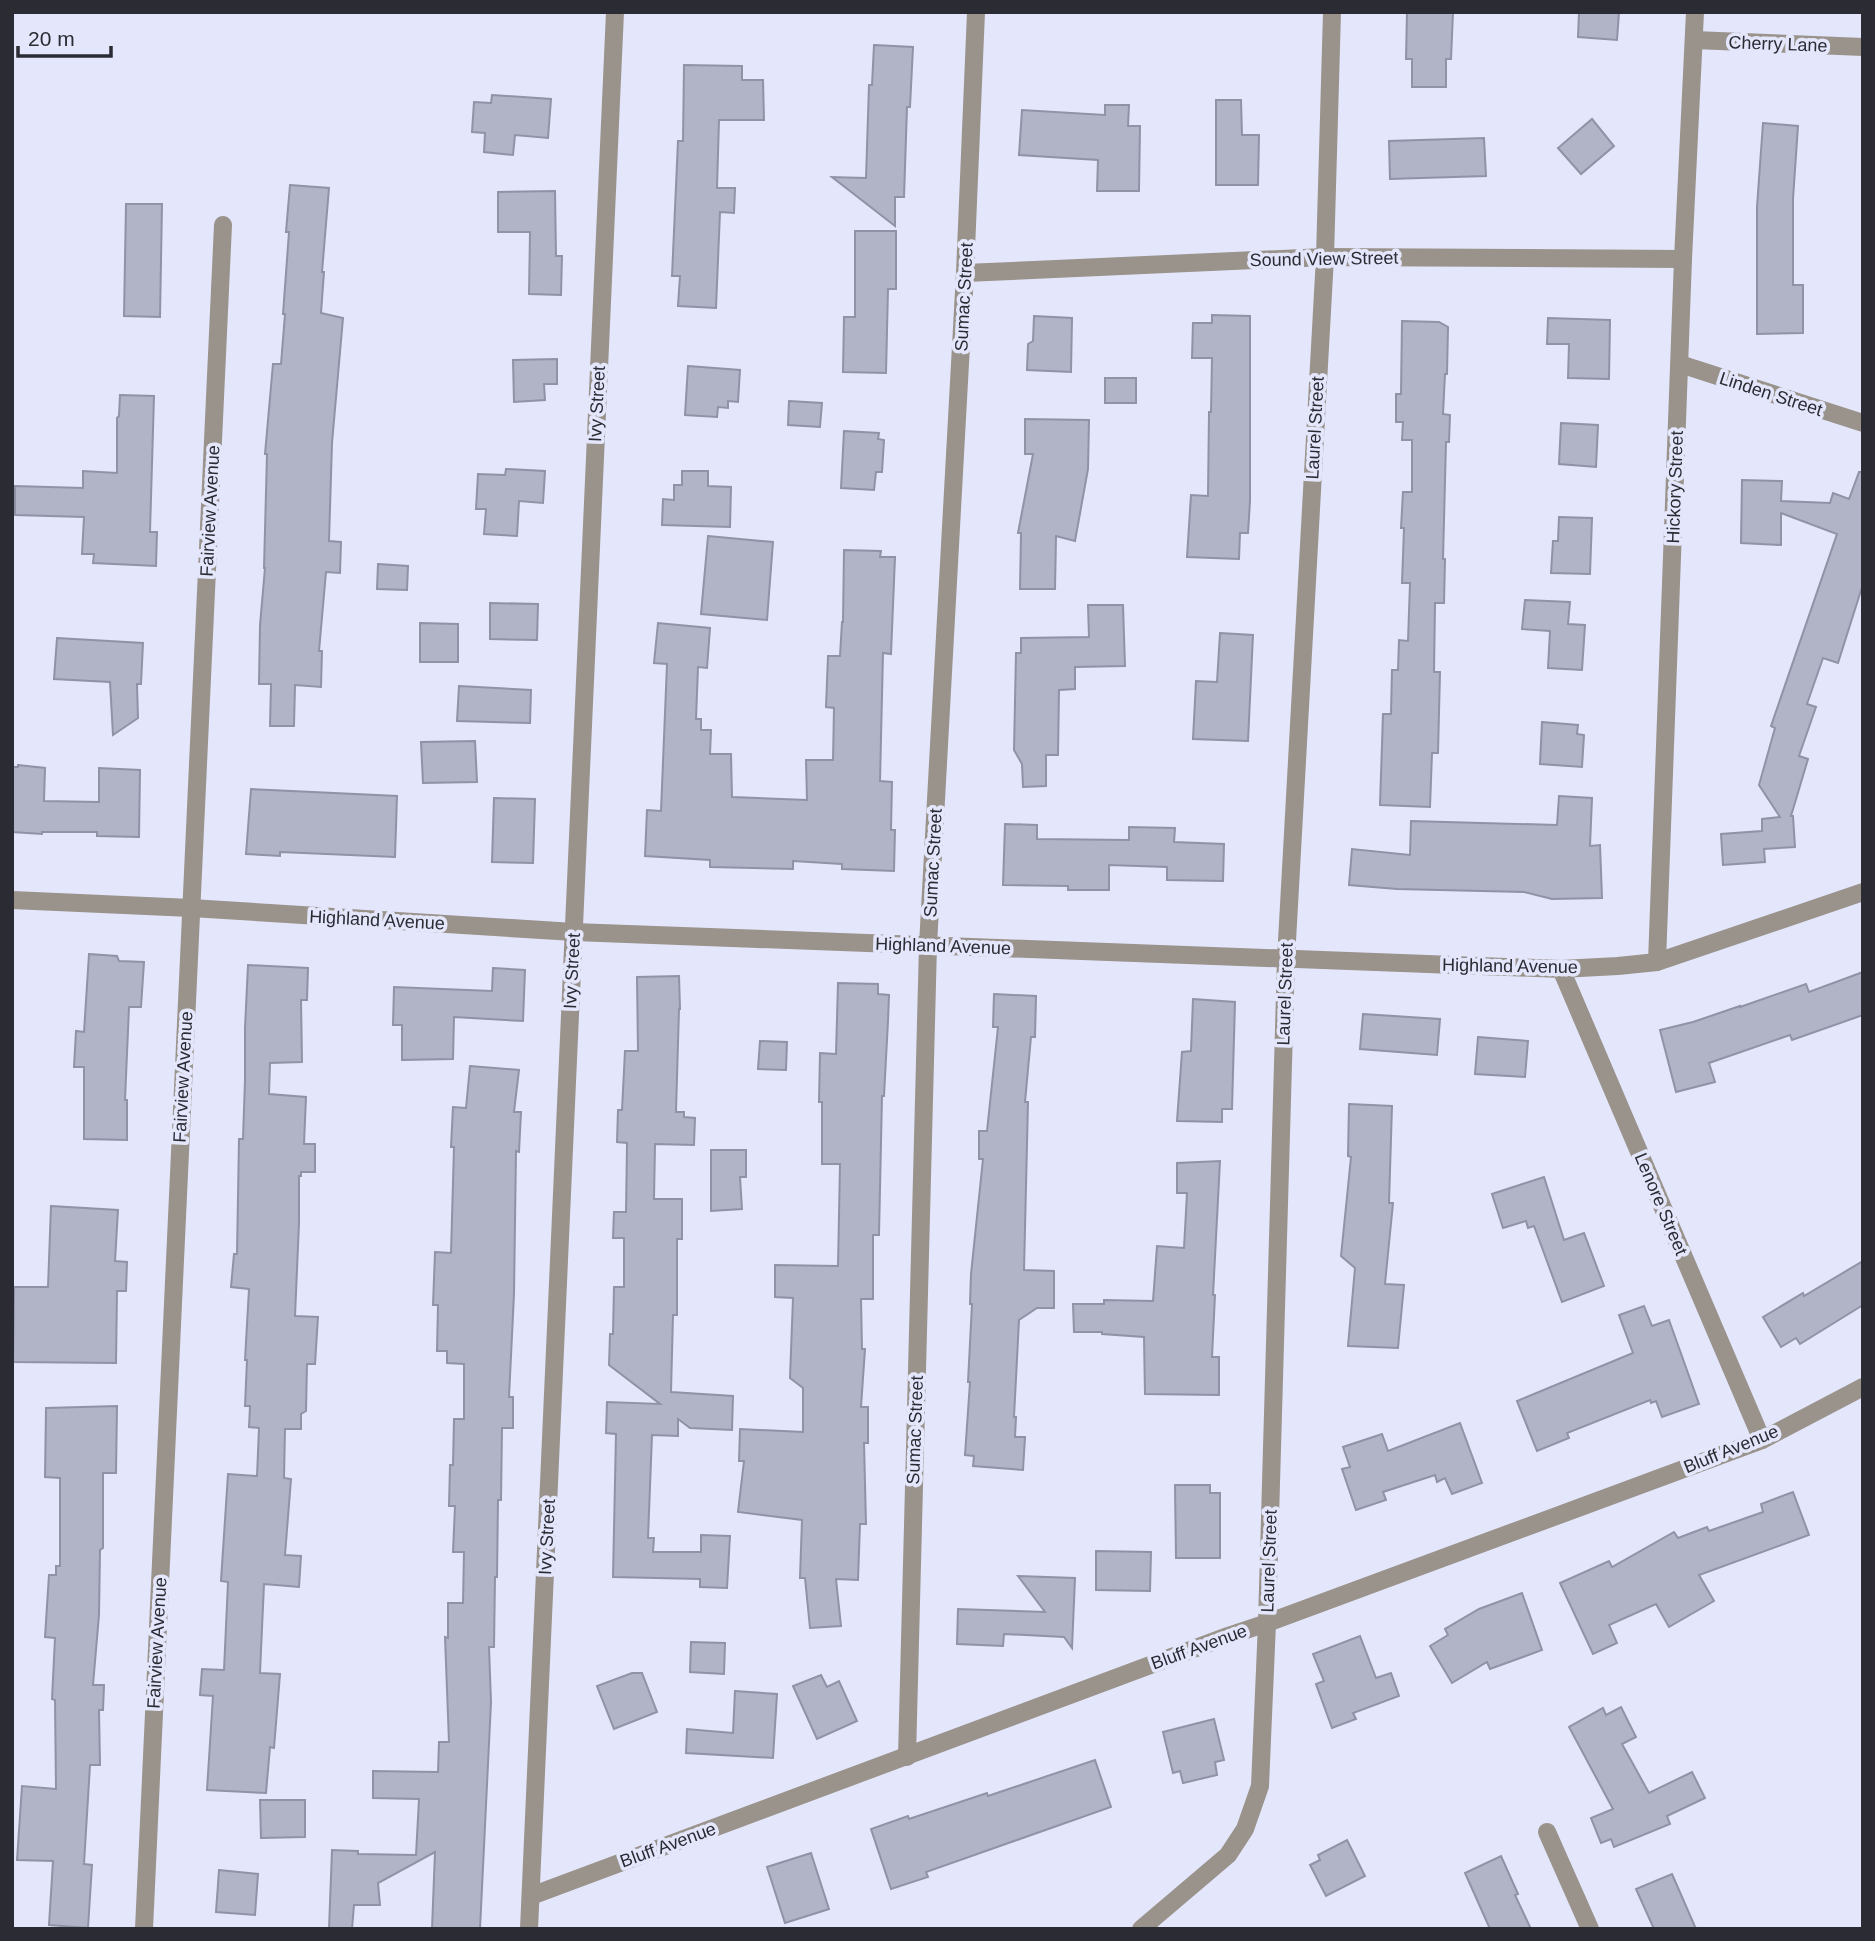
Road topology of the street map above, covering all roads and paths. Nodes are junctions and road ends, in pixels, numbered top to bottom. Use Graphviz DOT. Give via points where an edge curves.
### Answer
graph roads {
  1 [pos="615,12"];
  2 [pos="976,12"];
  3 [pos="1332,12"];
  4 [pos="1695,12"];
  5 [pos="1694,40"];
  6 [pos="1863,47"];
  7 [pos="223,225"];
  8 [pos="1325,257"];
  9 [pos="1683,259"];
  10 [pos="965,272"];
  11 [pos="1680,364"];
  12 [pos="1863,423"];
  13 [pos="1861,887"];
  14 [pos="12,900"];
  15 [pos="191,908"];
  16 [pos="574,932"];
  17 [pos="928,945"];
  18 [pos="1286,959"];
  19 [pos="1657,962"];
  20 [pos="1560,969"];
  21 [pos="1863,1387"];
  22 [pos="1762,1440"];
  23 [pos="1267,1623"];
  24 [pos="907,1757"];
  25 [pos="1547,1832"];
  26 [pos="531,1896"];
  27 [pos="144,1929"];
  28 [pos="529,1929"];
  29 [pos="1141,1929"];
  30 [pos="1590,1929"];
  1 -- 16 [label="street, Ivy Street"];
  2 -- 10 [label="street, Sumac Street"];
  3 -- 8 [label="street, Laurel Street"];
  4 -- 5 [label="street, Hickory Street"];
  5 -- 6 [label="street, Cherry Lane"];
  5 -- 9 [label="street, Hickory Street"];
  7 -- 15 [label="street, Fairview Avenue"];
  8 -- 9 [label="street, Sound View Street"];
  8 -- 10 [label="street, Sound View Street"];
  8 -- 18 [label="street, Laurel Street"];
  9 -- 11 [label="street, Hickory Street"];
  10 -- 17 [label="street, Sumac Street"];
  11 -- 12 [label="street, Linden Street"];
  11 -- 19 [label="street, Hickory Street"];
  13 -- 19 [label="street, Highland Avenue"];
  14 -- 15 [label="street, Highland Avenue"];
  15 -- 16 [label="street, Highland Avenue"];
  15 -- 27 [label="street, Fairview Avenue"];
  16 -- 17 [label="street, Highland Avenue"];
  16 -- 26 [label="street, Ivy Street"];
  17 -- 18 [label="street, Highland Avenue"];
  17 -- 24 [label="street, Sumac Street"];
  18 -- 20 [label="street, Highland Avenue"];
  18 -- 23 [label="street, Laurel Street"];
  19 -- 20 [label="street, Highland Avenue"];
  20 -- 22 [label="street, Lenore Street"];
  21 -- 22 [label="street, Bluff Avenue"];
  22 -- 23 [label="street, Bluff Avenue"];
  23 -- 24 [label="street, Bluff Avenue"];
  23 -- 29 [label="street, Laurel Street" via="1260,1786 1245,1829 1228,1855"];
  24 -- 26 [label="street, Bluff Avenue"];
  25 -- 30 [label="street"];
  26 -- 28 [label="street, Ivy Street"];
}
